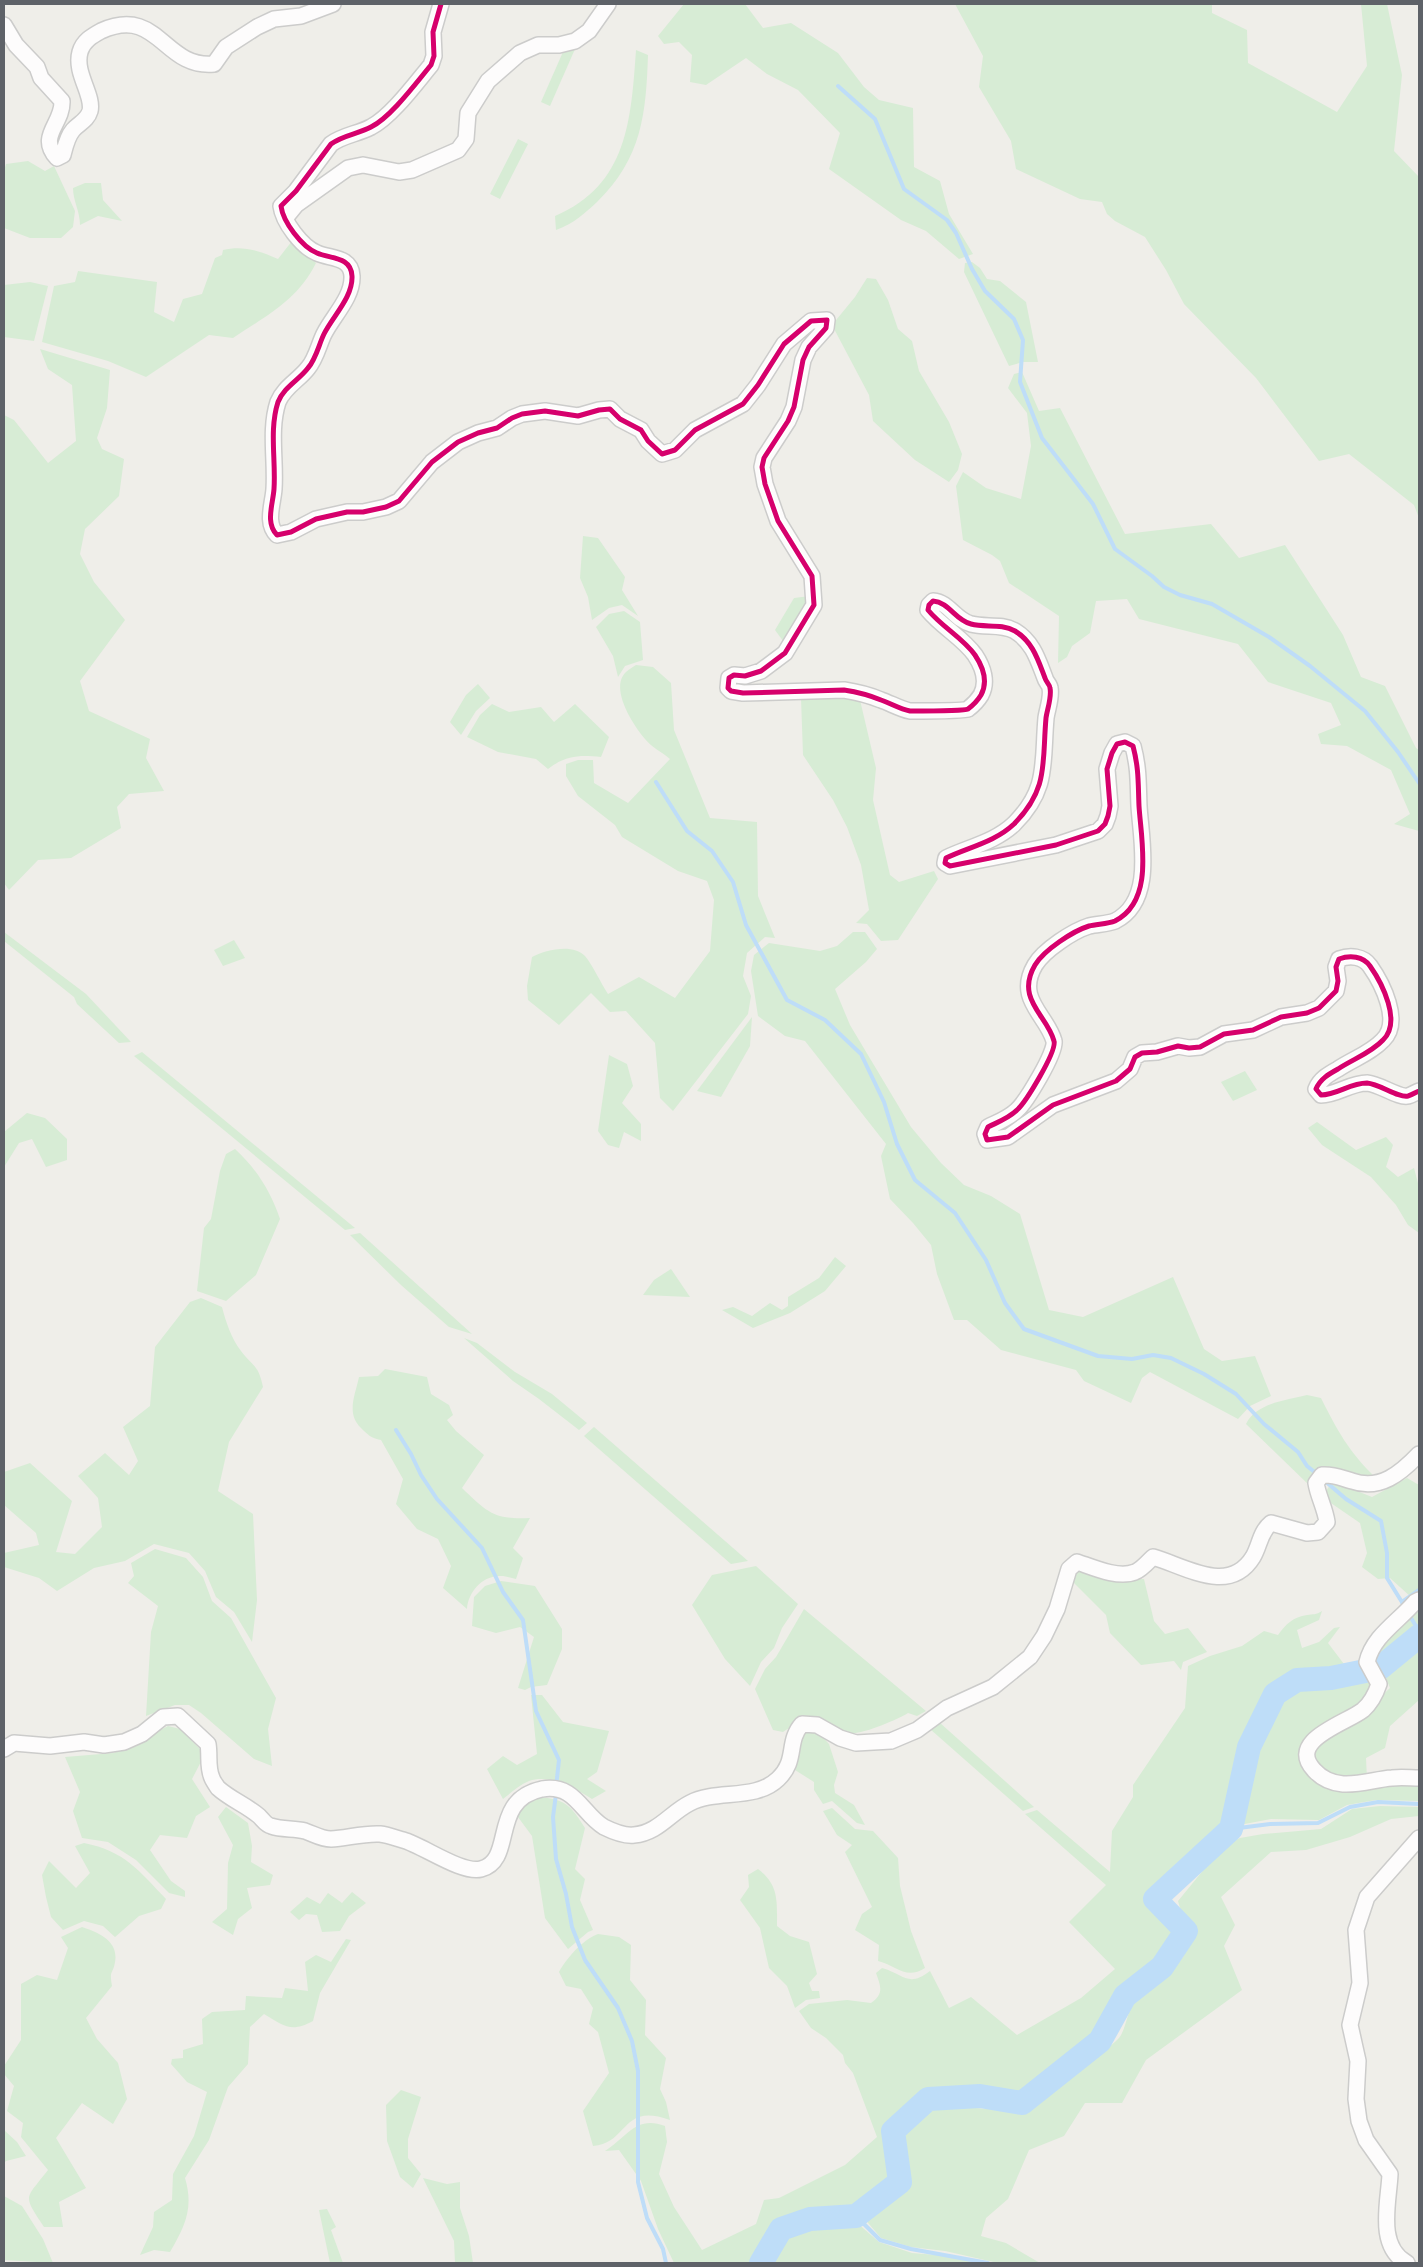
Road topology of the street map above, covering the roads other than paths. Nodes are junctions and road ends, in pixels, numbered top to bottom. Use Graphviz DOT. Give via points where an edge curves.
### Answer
graph roads {
  1 [pos="333,4"];
  2 [pos="441,4"];
  3 [pos="608,4"];
  4 [pos="4,25"];
  5 [pos="286,219"];
  6 [pos="1419,1090"];
  7 [pos="1419,1454"];
  8 [pos="1419,1600"];
  9 [pos="4,1749"];
  10 [pos="1419,1778"];
  11 [pos="1419,1838"];
  12 [pos="1407,2263"];
  1 -- 4 [label="street" via="257,27 226,47 214,64 188,59 154,34 133,24 120,24 93,35 84,43 79,63 90,110 86,120 72,132 63,155 57,158 49,142 62,101 41,78 37,67 16,45"];
  2 -- 5 [label="street" via="433,32 431,65 389,114 372,126 338,138 331,144 296,192 281,206"];
  3 -- 5 [label="street" via="589,31 576,41 538,45 520,53 498,72 468,113 466,139 458,150 400,172 364,165 348,168 296,205"];
  5 -- 6 [label="street" via="311,249 341,260 350,267 352,277 344,301 308,368 279,400 274,430 270,523 277,535 291,532 316,519 364,512 399,501 432,462 458,442 497,428 522,414 545,411 578,416 610,409 620,420 640,430 662,454 668,453 695,430 742,404 784,344 803,326 811,321 827,320 826,328 809,347 803,360 794,407 762,467 778,521 812,576 814,605 785,653 761,671 729,678 728,688 743,693 844,690 861,692 911,711 960,711 978,699 983,690 981,666 966,644 934,618 928,610 929,605 940,601 965,622 1014,630 1035,652 1050,687 1040,786 1003,833 946,858 945,863 950,866 1056,845 1098,831 1108,816 1106,769 1117,744 1125,742 1133,746 1139,770 1144,849 1137,897 1114,922 1076,931 1035,965 1029,989 1031,1000 1055,1042 1053,1052 1019,1109 988,1127 985,1134 988,1140 1008,1137 1053,1105 1116,1081 1142,1053 1178,1046 1200,1047 1224,1034 1253,1030 1281,1018 1319,1008 1336,992 1336,967 1339,959 1347,956 1361,959 1369,965 1388,1001 1391,1025 1385,1039 1319,1082 1316,1089 1326,1095 1354,1084 1368,1083 1408,1096"];
  7 -- 9 [label="street" via="1396,1475 1381,1482 1365,1484 1334,1474 1322,1475 1316,1483 1327,1522 1318,1532 1307,1533 1271,1524 1263,1530 1252,1557 1242,1569 1228,1576 1208,1577 1153,1558 1135,1572 1124,1574 1077,1562 1070,1569 1044,1636 1030,1657 993,1687 947,1708 917,1730 891,1741 856,1744 817,1725 802,1724 794,1733 788,1767 766,1788 690,1803 647,1832 633,1835 605,1827 564,1790 543,1789 530,1793 510,1809 500,1849 486,1868 475,1870 406,1841 380,1834 331,1839 269,1826 217,1786 208,1765 208,1744 178,1716 163,1716 142,1734 104,1746 84,1742 50,1746 14,1743"];
  8 -- 10 [label="street" via="1378,1638 1369,1652 1367,1662 1378,1684 1372,1699 1363,1710 1320,1734 1308,1747 1307,1757 1311,1768 1323,1780 1343,1784"];
  11 -- 12 [label="street" via="1380,1880 1361,1910 1356,1930 1360,1984 1350,2025 1358,2061 1356,2099 1359,2121 1366,2140 1390,2174 1386,2208 1388,2237 1395,2252"];
}
